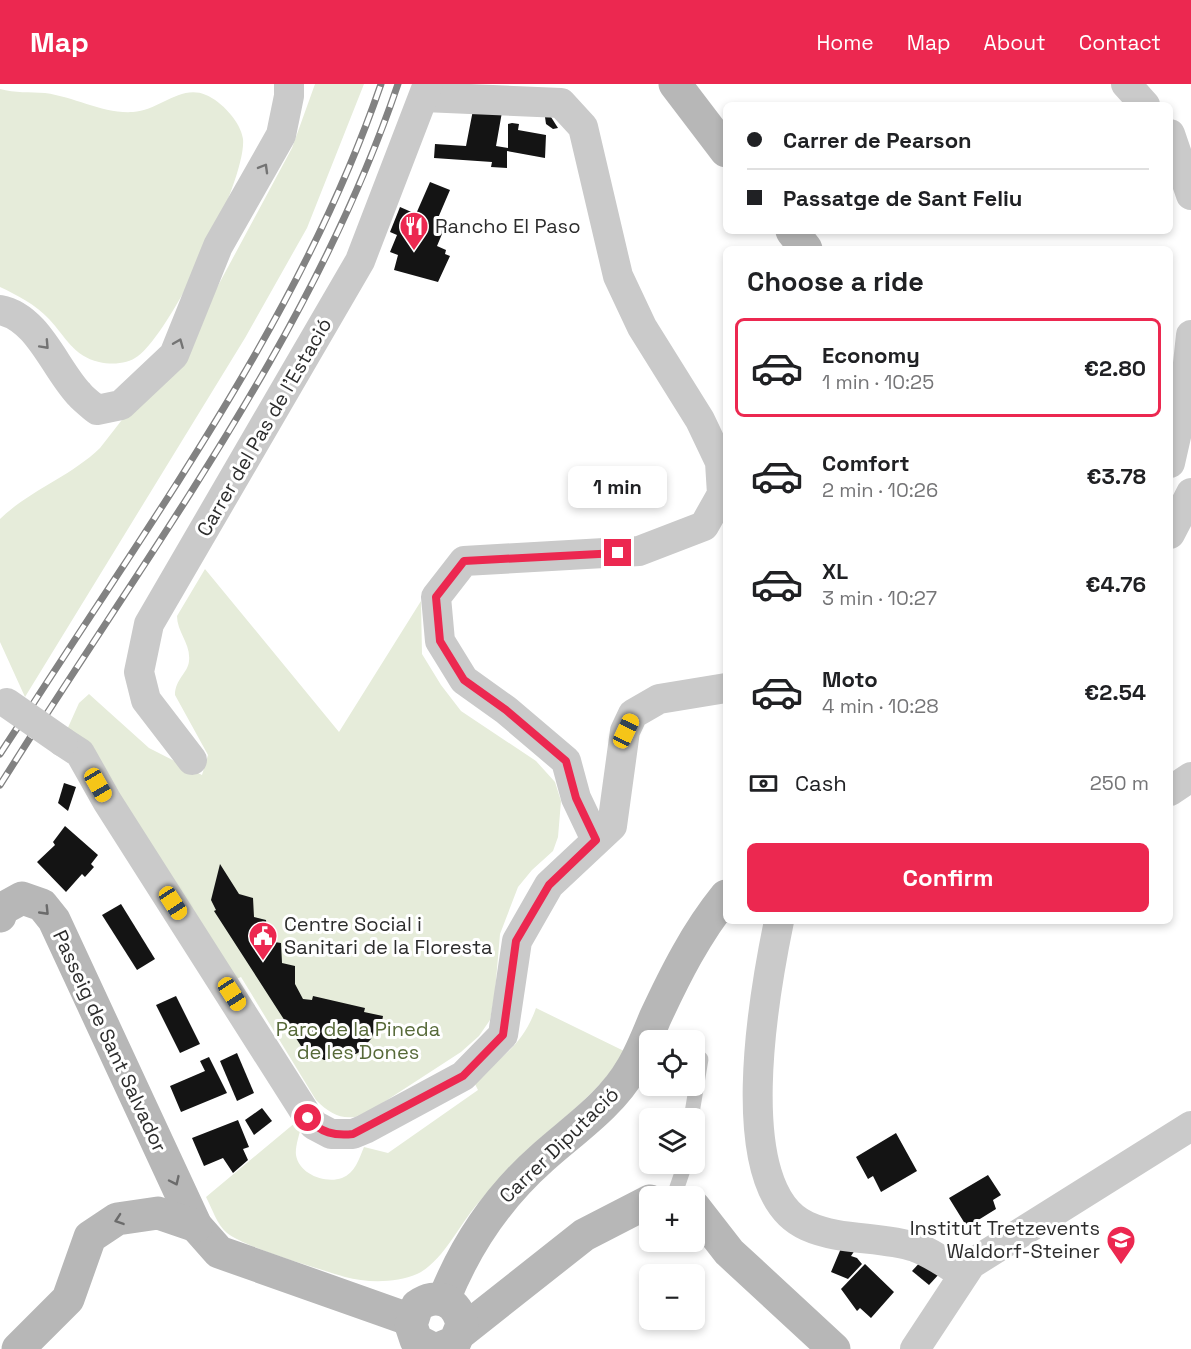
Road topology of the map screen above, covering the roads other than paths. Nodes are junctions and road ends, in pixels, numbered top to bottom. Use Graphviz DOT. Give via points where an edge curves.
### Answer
graph roads {
  1 [pos="268,84"];
  2 [pos="289,84"];
  3 [pos="675,84"];
  4 [pos="1126,84"];
  5 [pos="426,91"];
  6 [pos="1142,102"];
  7 [pos="285,114"];
  8 [pos="1173,143"];
  9 [pos="723,147"];
  10 [pos="1191,195"];
  11 [pos="794,234"];
  12 [pos="804,246"];
  13 [pos="0,310"];
  14 [pos="1191,335"];
  15 [pos="1173,450"];
  16 [pos="1191,493"];
  17 [pos="1173,528"];
  18 [pos="723,688"];
  19 [pos="4,700"];
  20 [pos="192,760"];
  21 [pos="1191,777"];
  22 [pos="1173,789"];
  23 [pos="596,840"];
  24 [pos="723,900"];
  25 [pos="0,916"];
  26 [pos="779,928"];
  27 [pos="1191,1126"];
  28 [pos="639,1207"];
  29 [pos="705,1221"];
  30 [pos="196,1226"];
  31 [pos="962,1275"];
  32 [pos="444,1299"];
  33 [pos="411,1320"];
  34 [pos="445,1345"];
  35 [pos="18,1349"];
  36 [pos="834,1349"];
  37 [pos="915,1349"];
  1 -- 7 [label="street"];
  2 -- 7 [label="street"];
  3 -- 9 [label="street"];
  4 -- 6 [label="street"];
  5 -- 20 [label="street, Carrer del Pas de l'Estació" via="360,261 149,624 139,672 146,700"];
  5 -- 23 [label="street" via="561,103 583,127 618,276 642,327 700,420 720,462 722,494 704,526 639,551 464,561 436,597 440,641 464,680 566,761 576,798"];
  13 -- 7 [label="street, one-way" via="12,312 49,348 78,394 97,410 121,405 174,355 218,246 274,151"];
  8 -- 10 [label="street"];
  11 -- 12 [label="street"];
  14 -- 15 [label="street" via="1184,401"];
  16 -- 17 [label="street"];
  18 -- 23 [label="street" via="659,699 633,714 626,731 612,826"];
  19 -- 23 [label="street, bridge" via="80,753 308,1118 331,1134 353,1134 365,1129 463,1076 503,1035 516,941 549,885"];
  21 -- 22 [label="street"];
  24 -- 32 [label="street, Carrer Diputació" via="675,975 632,1068 595,1112 501,1200 474,1236"];
  25 -- 30 [label="street, Passeig de Sant Salvador, one-way" via="2,909 22,898 42,905 54,921"];
  26 -- 31 [label="street" via="761,1017 759,1133 768,1179 787,1213 807,1226 916,1248"];
  27 -- 31 [label="street" via="971,1264"];
  28 -- 34 [label="street" via="584,1235"];
  29 -- 36 [label="street" via="729,1252"];
  30 -- 33 [label="street" via="219,1252"];
  30 -- 35 [label="street, one-way" via="158,1213 117,1218 90,1237 68,1299"];
  31 -- 37 [label="street"];
  32 -- 33 [label="street" via="424,1301"];
  32 -- 34 [label="street" via="460,1313"];
  33 -- 34 [label="street" via="416,1340 423,1346"];
}
